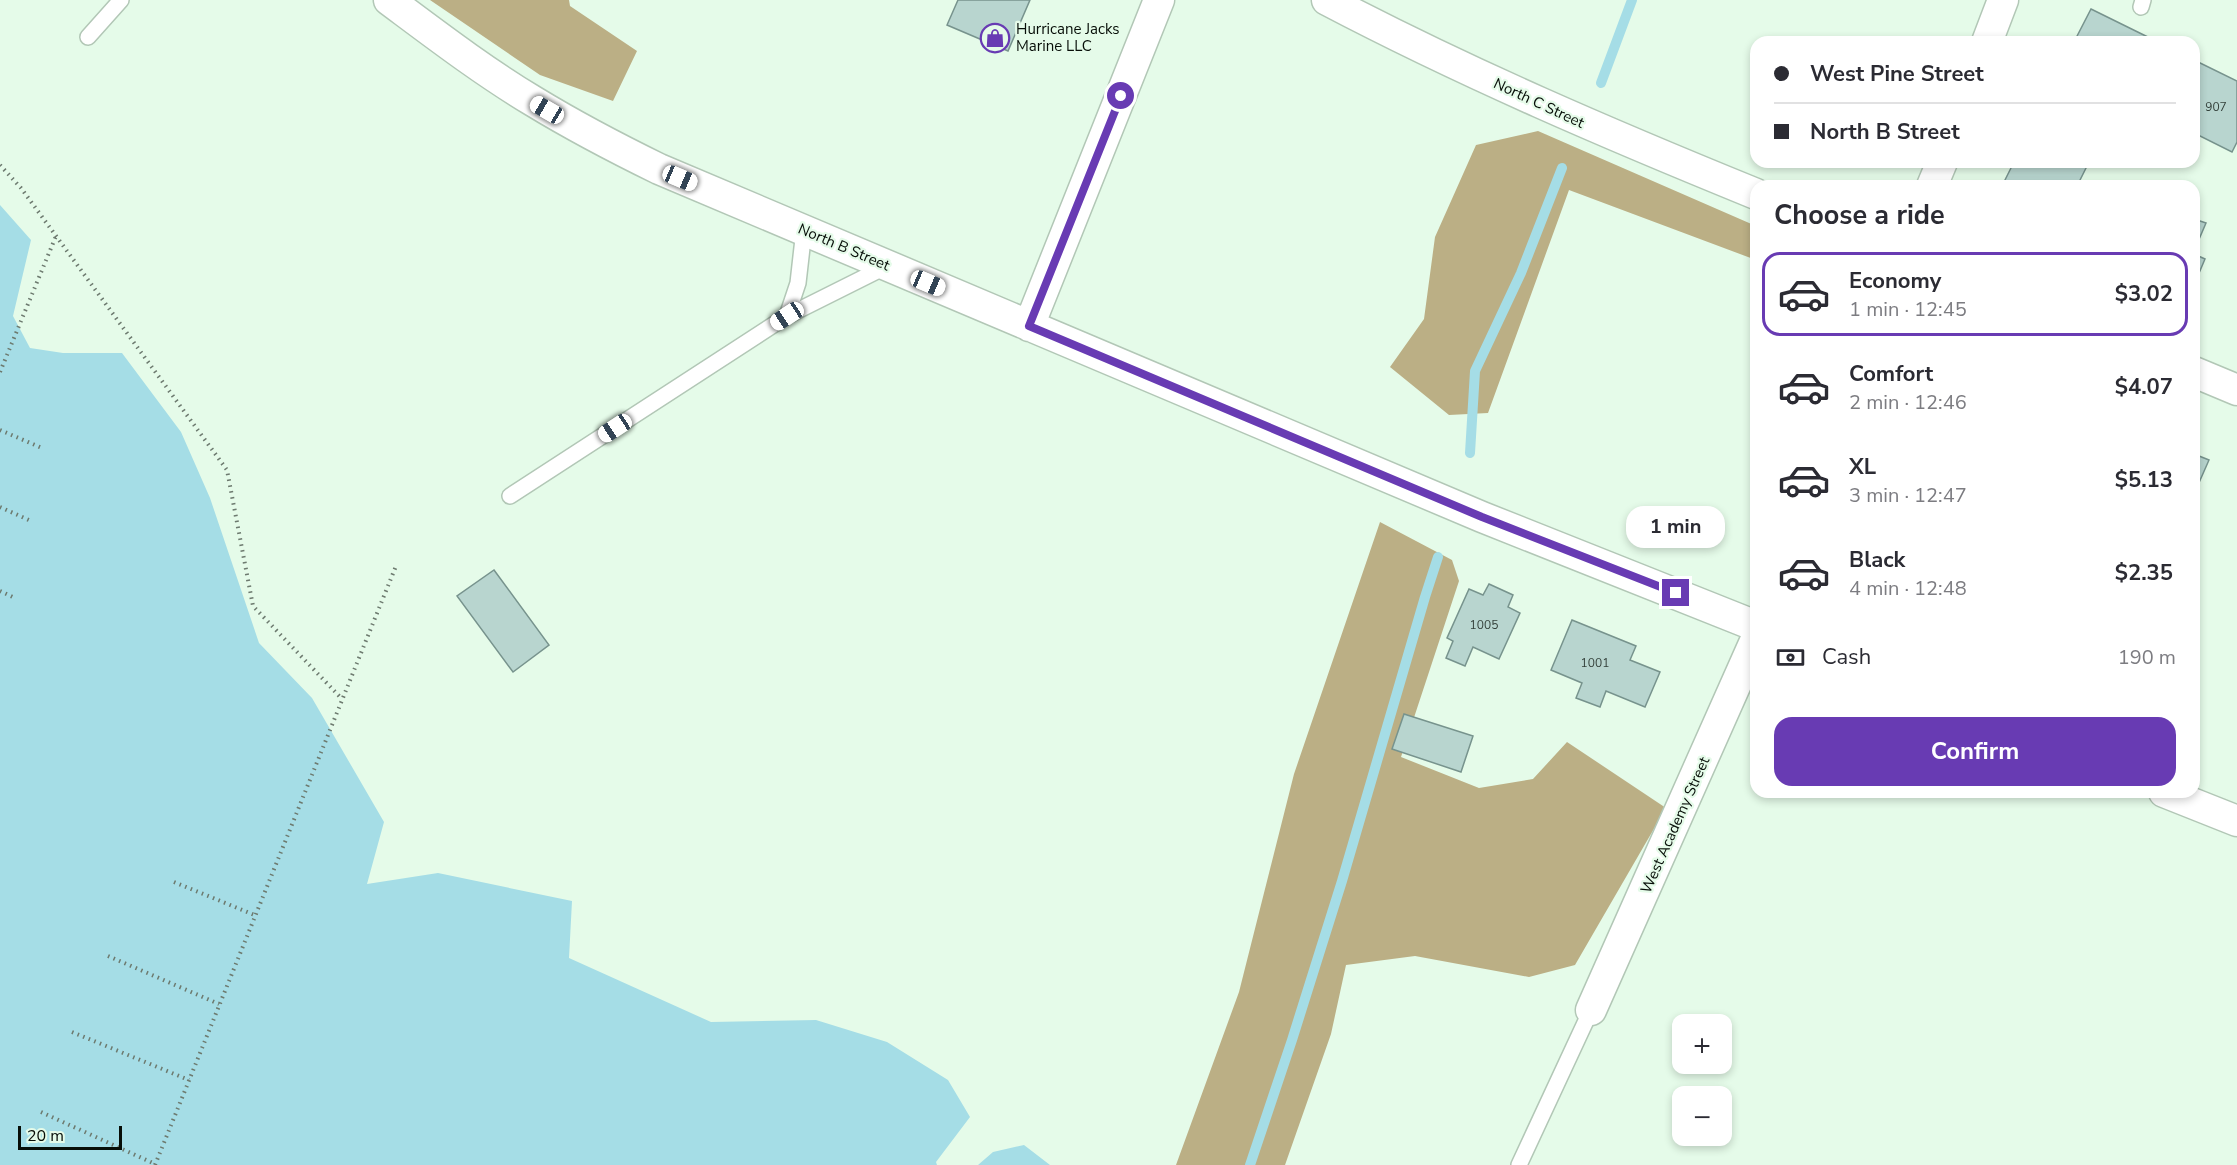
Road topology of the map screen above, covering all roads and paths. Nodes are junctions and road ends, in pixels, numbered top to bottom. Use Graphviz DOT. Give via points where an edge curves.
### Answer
graph roads {
  1 [pos="121,0"];
  2 [pos="389,0"];
  3 [pos="1159,0"];
  4 [pos="1327,0"];
  5 [pos="2003,0"];
  6 [pos="1989,36"];
  7 [pos="88,37"];
  8 [pos="0,165"];
  9 [pos="1750,192"];
  10 [pos="804,230"];
  11 [pos="56,235"];
  12 [pos="887,266"];
  13 [pos="787,316"];
  14 [pos="1029,326"];
  15 [pos="0,372"];
  16 [pos="2200,375"];
  17 [pos="2237,390"];
  18 [pos="0,430"];
  19 [pos="42,448"];
  20 [pos="510,496"];
  21 [pos="0,507"];
  22 [pos="32,521"];
  23 [pos="396,566"];
  24 [pos="0,591"];
  25 [pos="15,598"];
  26 [pos="1750,624"];
  27 [pos="1750,652"];
  28 [pos="342,699"];
  29 [pos="2179,798"];
  30 [pos="2237,821"];
  31 [pos="174,882"];
  32 [pos="257,916"];
  33 [pos="108,956"];
  34 [pos="219,1004"];
  35 [pos="1591,1010"];
  36 [pos="72,1032"];
  37 [pos="189,1080"];
  38 [pos="41,1112"];
  39 [pos="155,1165"];
  40 [pos="1519,1165"];
  1 -- 7 [label="lane"];
  2 -- 10 [label="street, North B Street" via="479,66 594,137"];
  3 -- 14 [label="street"];
  4 -- 9 [label="street, North C Street" via="1404,41 1580,122"];
  5 -- 6 [label="street"];
  8 -- 11 [label="path"];
  10 -- 12 [label="street, North B Street"];
  10 -- 13 [label="lane" via="798,283"];
  11 -- 15 [label="path"];
  11 -- 28 [label="path" via="227,471 253,606"];
  12 -- 13 [label="lane"];
  12 -- 14 [label="street, North B Street"];
  13 -- 20 [label="lane"];
  14 -- 26 [label="street, North B Street" via="1482,517"];
  16 -- 17 [label="street"];
  18 -- 19 [label="path"];
  21 -- 22 [label="path"];
  23 -- 28 [label="path"];
  24 -- 25 [label="path"];
  27 -- 35 [label="street, West Academy Street"];
  28 -- 32 [label="path"];
  29 -- 30 [label="street"];
  31 -- 32 [label="path"];
  32 -- 34 [label="path"];
  33 -- 34 [label="path"];
  34 -- 37 [label="path"];
  35 -- 40 [label="lane"];
  36 -- 37 [label="path"];
  37 -- 39 [label="path"];
  38 -- 39 [label="path"];
}
